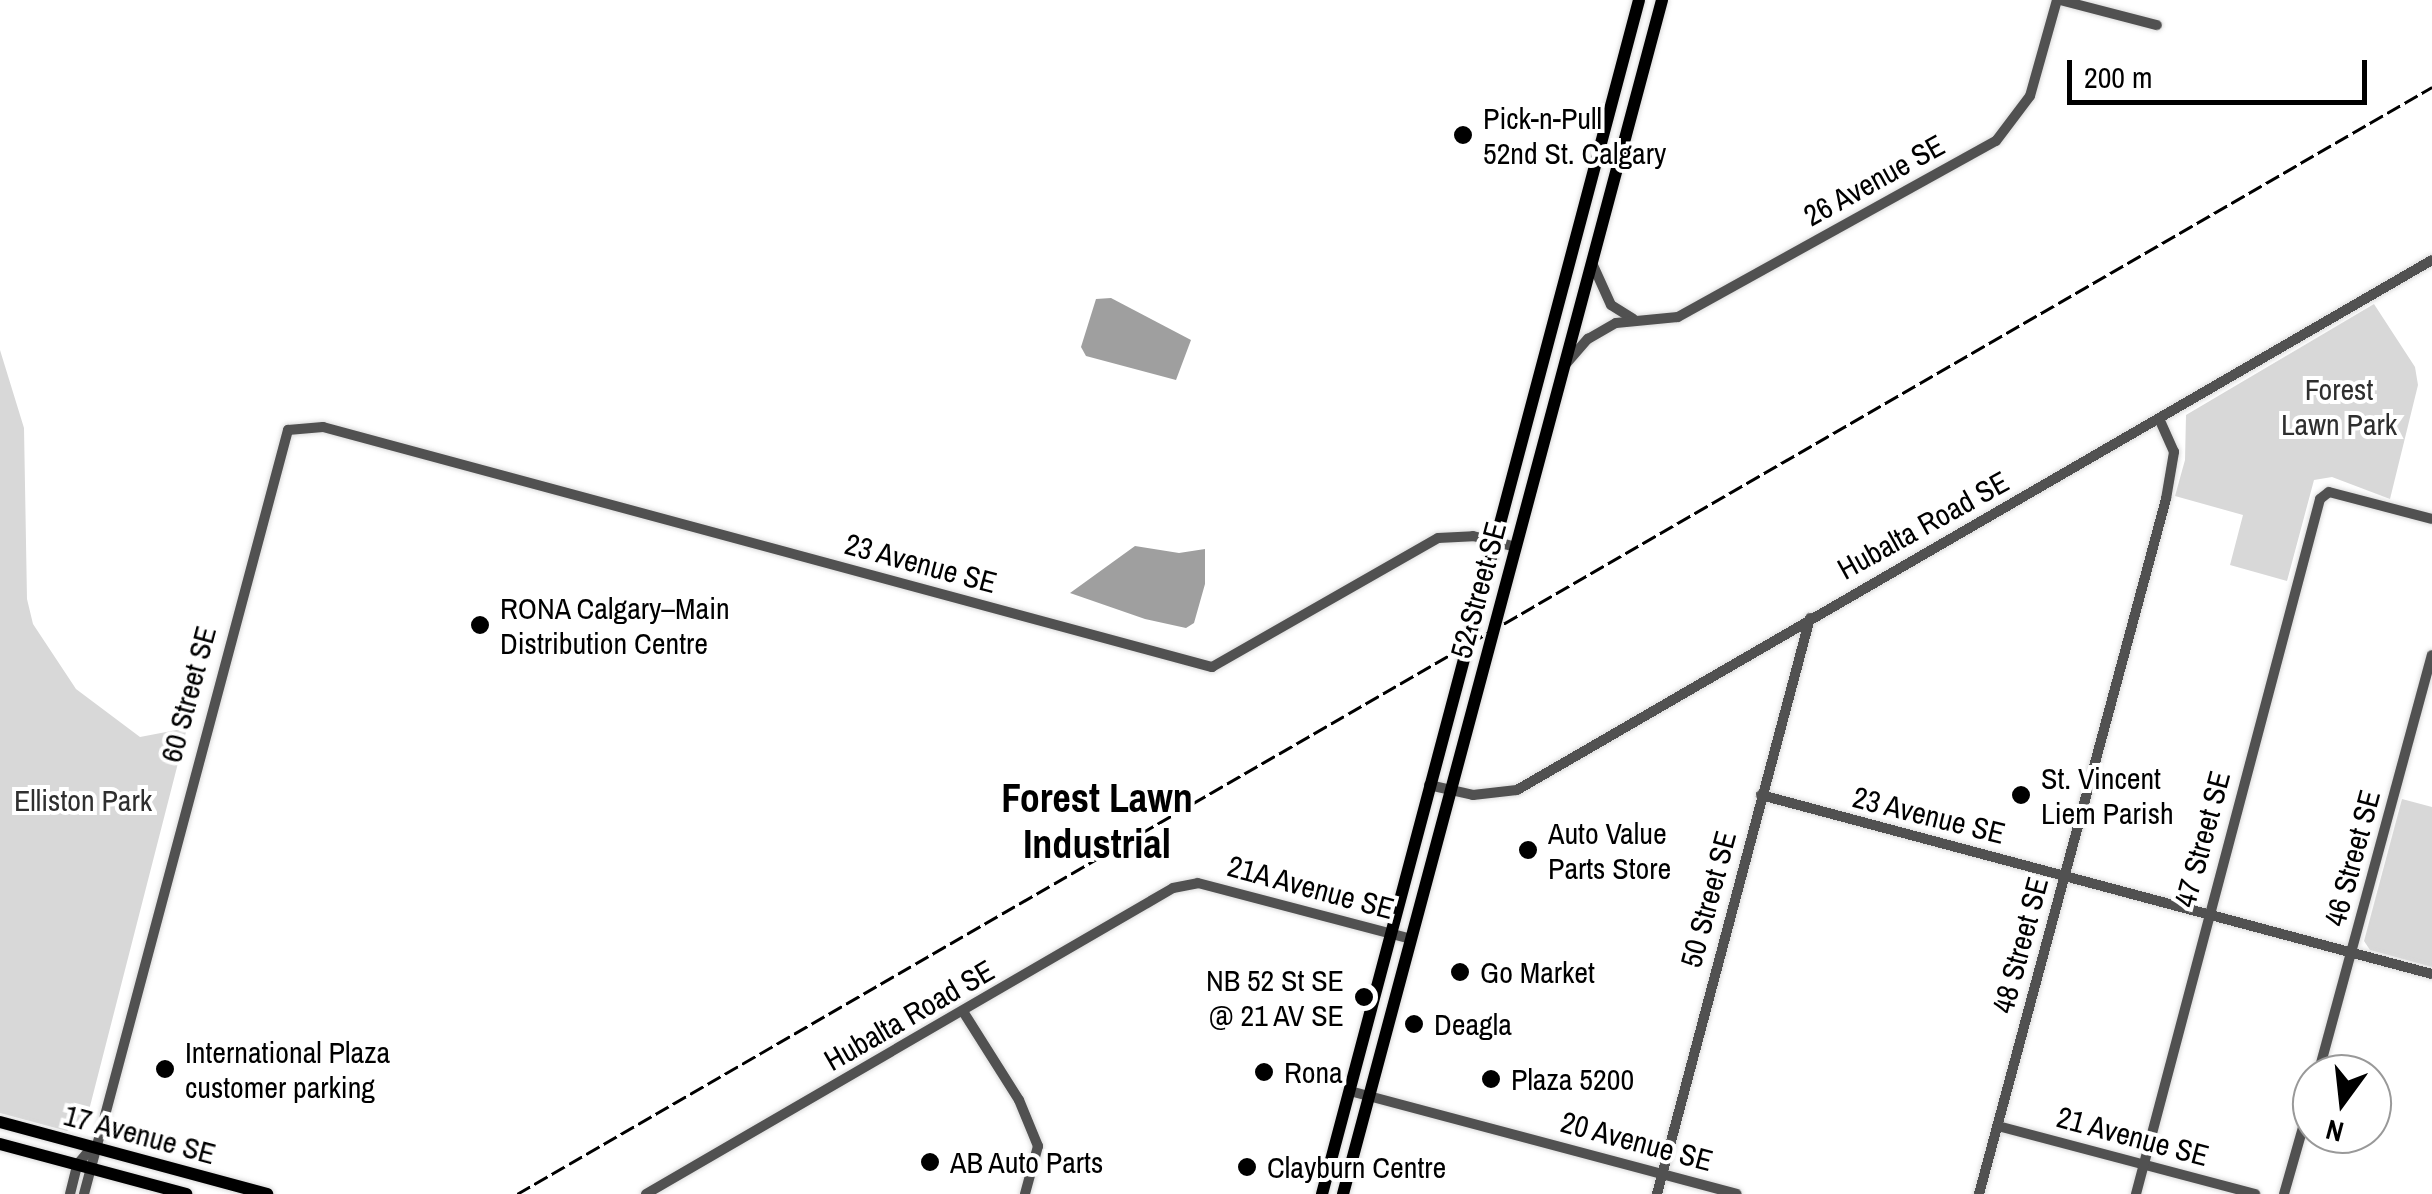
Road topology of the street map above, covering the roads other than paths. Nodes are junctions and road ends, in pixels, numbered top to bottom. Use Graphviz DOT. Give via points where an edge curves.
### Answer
graph roads {
  1 [pos="1639,0"];
  2 [pos="1662,0"];
  3 [pos="2058,0"];
  4 [pos="2157,25"];
  5 [pos="2432,260"];
  6 [pos="1592,263"];
  7 [pos="1634,320"];
  8 [pos="1565,365"];
  9 [pos="2160,420"];
  10 [pos="288,430"];
  11 [pos="2432,520"];
  12 [pos="1494,541"];
  13 [pos="1516,546"];
  14 [pos="1810,618"];
  15 [pos="2432,654"];
  16 [pos="1429,785"];
  17 [pos="1450,790"];
  18 [pos="1761,795"];
  19 [pos="2065,876"];
  20 [pos="1198,883"];
  21 [pos="2208,914"];
  22 [pos="1389,934"];
  23 [pos="1411,938"];
  24 [pos="2352,954"];
  25 [pos="2432,974"];
  26 [pos="964,1014"];
  27 [pos="2324,1054"];
  28 [pos="1350,1091"];
  29 [pos="1369,1096"];
  30 [pos="0,1122"];
  31 [pos="1998,1126"];
  32 [pos="0,1144"];
  33 [pos="93,1147"];
  34 [pos="2295,1154"];
  35 [pos="2144,1164"];
  36 [pos="84,1166"];
  37 [pos="1662,1174"];
  38 [pos="70,1194"];
  39 [pos="84,1194"];
  40 [pos="186,1194"];
  41 [pos="266,1194"];
  42 [pos="646,1194"];
  43 [pos="1025,1194"];
  44 [pos="1322,1194"];
  45 [pos="1344,1194"];
  46 [pos="1657,1194"];
  47 [pos="1736,1194"];
  48 [pos="1979,1194"];
  49 [pos="2136,1194"];
  50 [pos="2255,1194"];
  51 [pos="2284,1194"];
  1 -- 12 [label="main road, 52 Street SE"];
  2 -- 6 [label="main road, 52 Street SE"];
  3 -- 4 [label="street"];
  3 -- 7 [label="street, 26 Avenue SE" via="2030,96 1996,141 1678,318"];
  5 -- 9 [label="street, Hubalta Road SE"];
  6 -- 7 [label="street" via="1611,306"];
  6 -- 8 [label="main road, 52 Street SE"];
  7 -- 8 [label="street, 26 Avenue SE" via="1588,339"];
  8 -- 13 [label="main road, 52 Street SE"];
  9 -- 14 [label="street, Hubalta Road SE"];
  9 -- 19 [label="street, 48 Street SE" via="2174,452 2173,471"];
  10 -- 12 [label="street, 23 Avenue SE" via="323,427 1212,668 1438,538"];
  10 -- 33 [label="street, 60 Street SE"];
  11 -- 21 [label="street, 47 Street SE" via="2329,492 2320,498"];
  12 -- 13 [label="street, 23 Avenue SE"];
  12 -- 16 [label="main road, 52 Street SE"];
  13 -- 17 [label="main road, 52 Street SE"];
  14 -- 17 [label="street, Hubalta Road SE" via="1516,790 1473,796"];
  14 -- 18 [label="street, 50 Street SE"];
  15 -- 24 [label="street, 46 Street SE"];
  16 -- 17 [label="street, Hubalta Road SE"];
  16 -- 22 [label="main road, 52 Street SE"];
  17 -- 23 [label="main road, 52 Street SE"];
  18 -- 19 [label="street, 23 Avenue SE"];
  18 -- 37 [label="street, 50 Street SE"];
  19 -- 21 [label="street, 23 Avenue SE"];
  19 -- 31 [label="street, 48 Street SE"];
  20 -- 22 [label="street, 21A Avenue SE"];
  20 -- 26 [label="street, Hubalta Road SE" via="1173,888"];
  21 -- 24 [label="street, 23 Avenue SE"];
  21 -- 35 [label="street, 47 Street SE"];
  22 -- 23 [label="street, 21A Avenue SE"];
  22 -- 28 [label="main road, 52 Street SE"];
  23 -- 29 [label="main road, 52 Street SE"];
  24 -- 25 [label="street, 23 Avenue SE"];
  24 -- 27 [label="street, 46 Street SE"];
  26 -- 42 [label="street, Hubalta Road SE"];
  26 -- 43 [label="street" via="1019,1100 1038,1146"];
  28 -- 29 [label="street, 20 Avenue SE"];
  28 -- 44 [label="main road, 52 Street SE"];
  29 -- 37 [label="street, 20 Avenue SE"];
  29 -- 45 [label="main road, 52 Street SE"];
  30 -- 33 [label="main road, 17 Avenue SE"];
  31 -- 35 [label="street, 21 Avenue SE"];
  31 -- 48 [label="street, 48 Street SE"];
  32 -- 36 [label="main road, 17 Avenue SE"];
  33 -- 36 [label="street, 60 Street SE"];
  33 -- 41 [label="main road, 17 Avenue SE"];
  34 -- 51 [label="street"];
  35 -- 49 [label="street, 47 Street SE"];
  35 -- 50 [label="street, 21 Avenue SE"];
  36 -- 38 [label="street, 60 Street SE"];
  36 -- 39 [label="street, 60 Street SE"];
  36 -- 40 [label="main road, 17 Avenue SE"];
  37 -- 46 [label="street, 50 Street SE"];
  37 -- 47 [label="street, 20 Avenue SE"];
}
